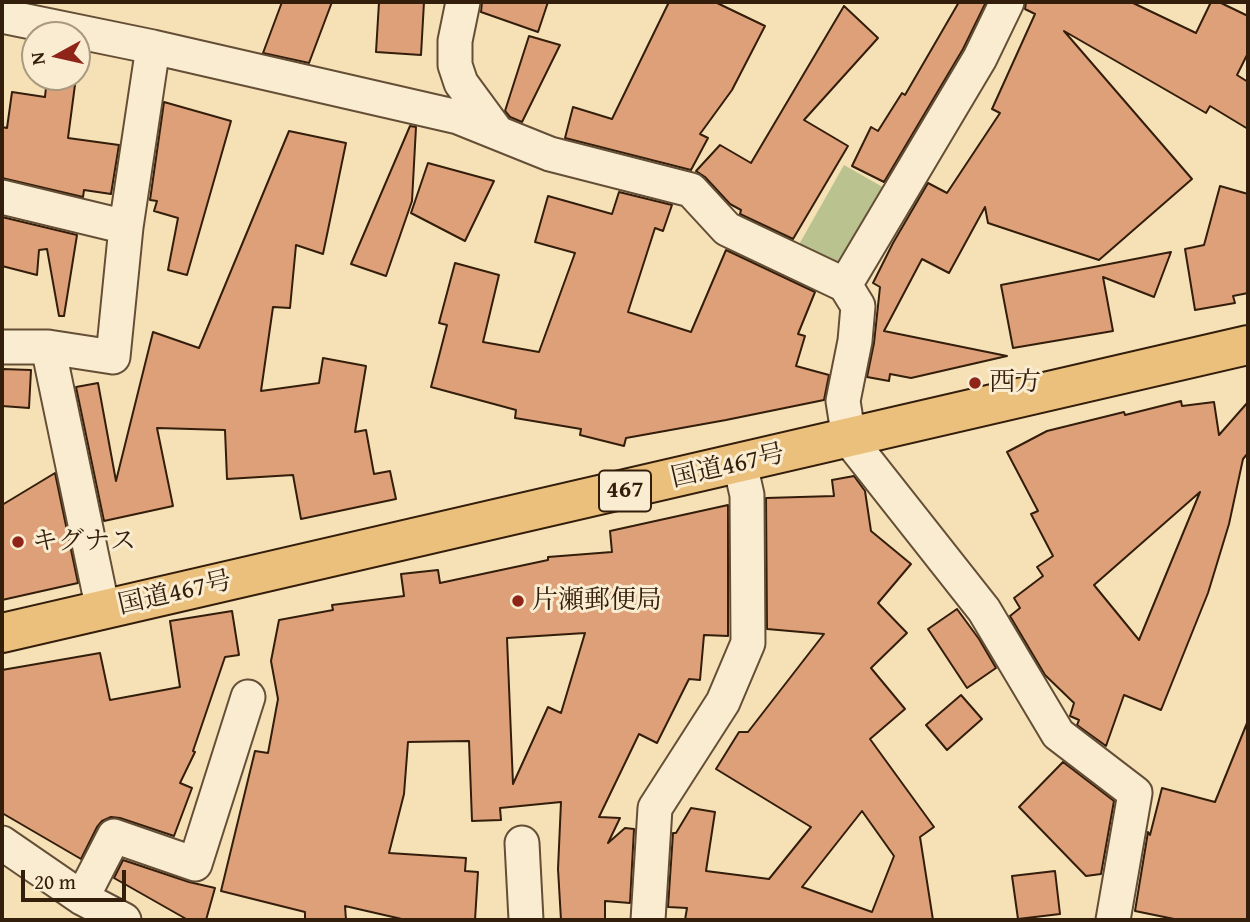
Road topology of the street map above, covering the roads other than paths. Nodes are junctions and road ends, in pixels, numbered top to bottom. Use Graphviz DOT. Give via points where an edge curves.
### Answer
graph roads {
  1 [pos="463,2"];
  2 [pos="1007,2"];
  3 [pos="2,16"];
  4 [pos="153,47"];
  5 [pos="498,132"];
  6 [pos="2,197"];
  7 [pos="125,227"];
  8 [pos="845,285"];
  9 [pos="1248,345"];
  10 [pos="2,347"];
  11 [pos="48,348"];
  12 [pos="849,439"];
  13 [pos="740,464"];
  14 [pos="103,610"];
  15 [pos="2,633"];
  16 [pos="248,697"];
  17 [pos="2,843"];
  18 [pos="522,843"];
  19 [pos="82,898"];
  20 [pos="124,920"];
  21 [pos="526,920"];
  22 [pos="648,920"];
  23 [pos="1113,920"];
  1 -- 5 [label="street" via="455,65 461,83"];
  2 -- 8 [label="street" via="980,58"];
  3 -- 4 [label="street"];
  4 -- 5 [label="street" via="458,117"];
  4 -- 7 [label="street"];
  5 -- 8 [label="street" via="550,154 691,190 727,229"];
  6 -- 7 [label="street"];
  7 -- 11 [label="street" via="113,357"];
  8 -- 12 [label="street" via="858,306 843,401"];
  9 -- 12 [label="highway, 国道467号 / 467"];
  10 -- 11 [label="street"];
  11 -- 14 [label="street"];
  12 -- 13 [label="highway, 国道467号 / 467"];
  12 -- 23 [label="street" via="984,610 1058,734 1135,793"];
  13 -- 14 [label="highway, 国道467号 / 467"];
  13 -- 22 [label="street" via="747,495 748,643 723,702 655,808"];
  14 -- 15 [label="highway, 国道467号 / 467"];
  16 -- 19 [label="street" via="195,864 114,836"];
  17 -- 19 [label="street"];
  18 -- 21 [label="street"];
  19 -- 20 [label="street"];
}
